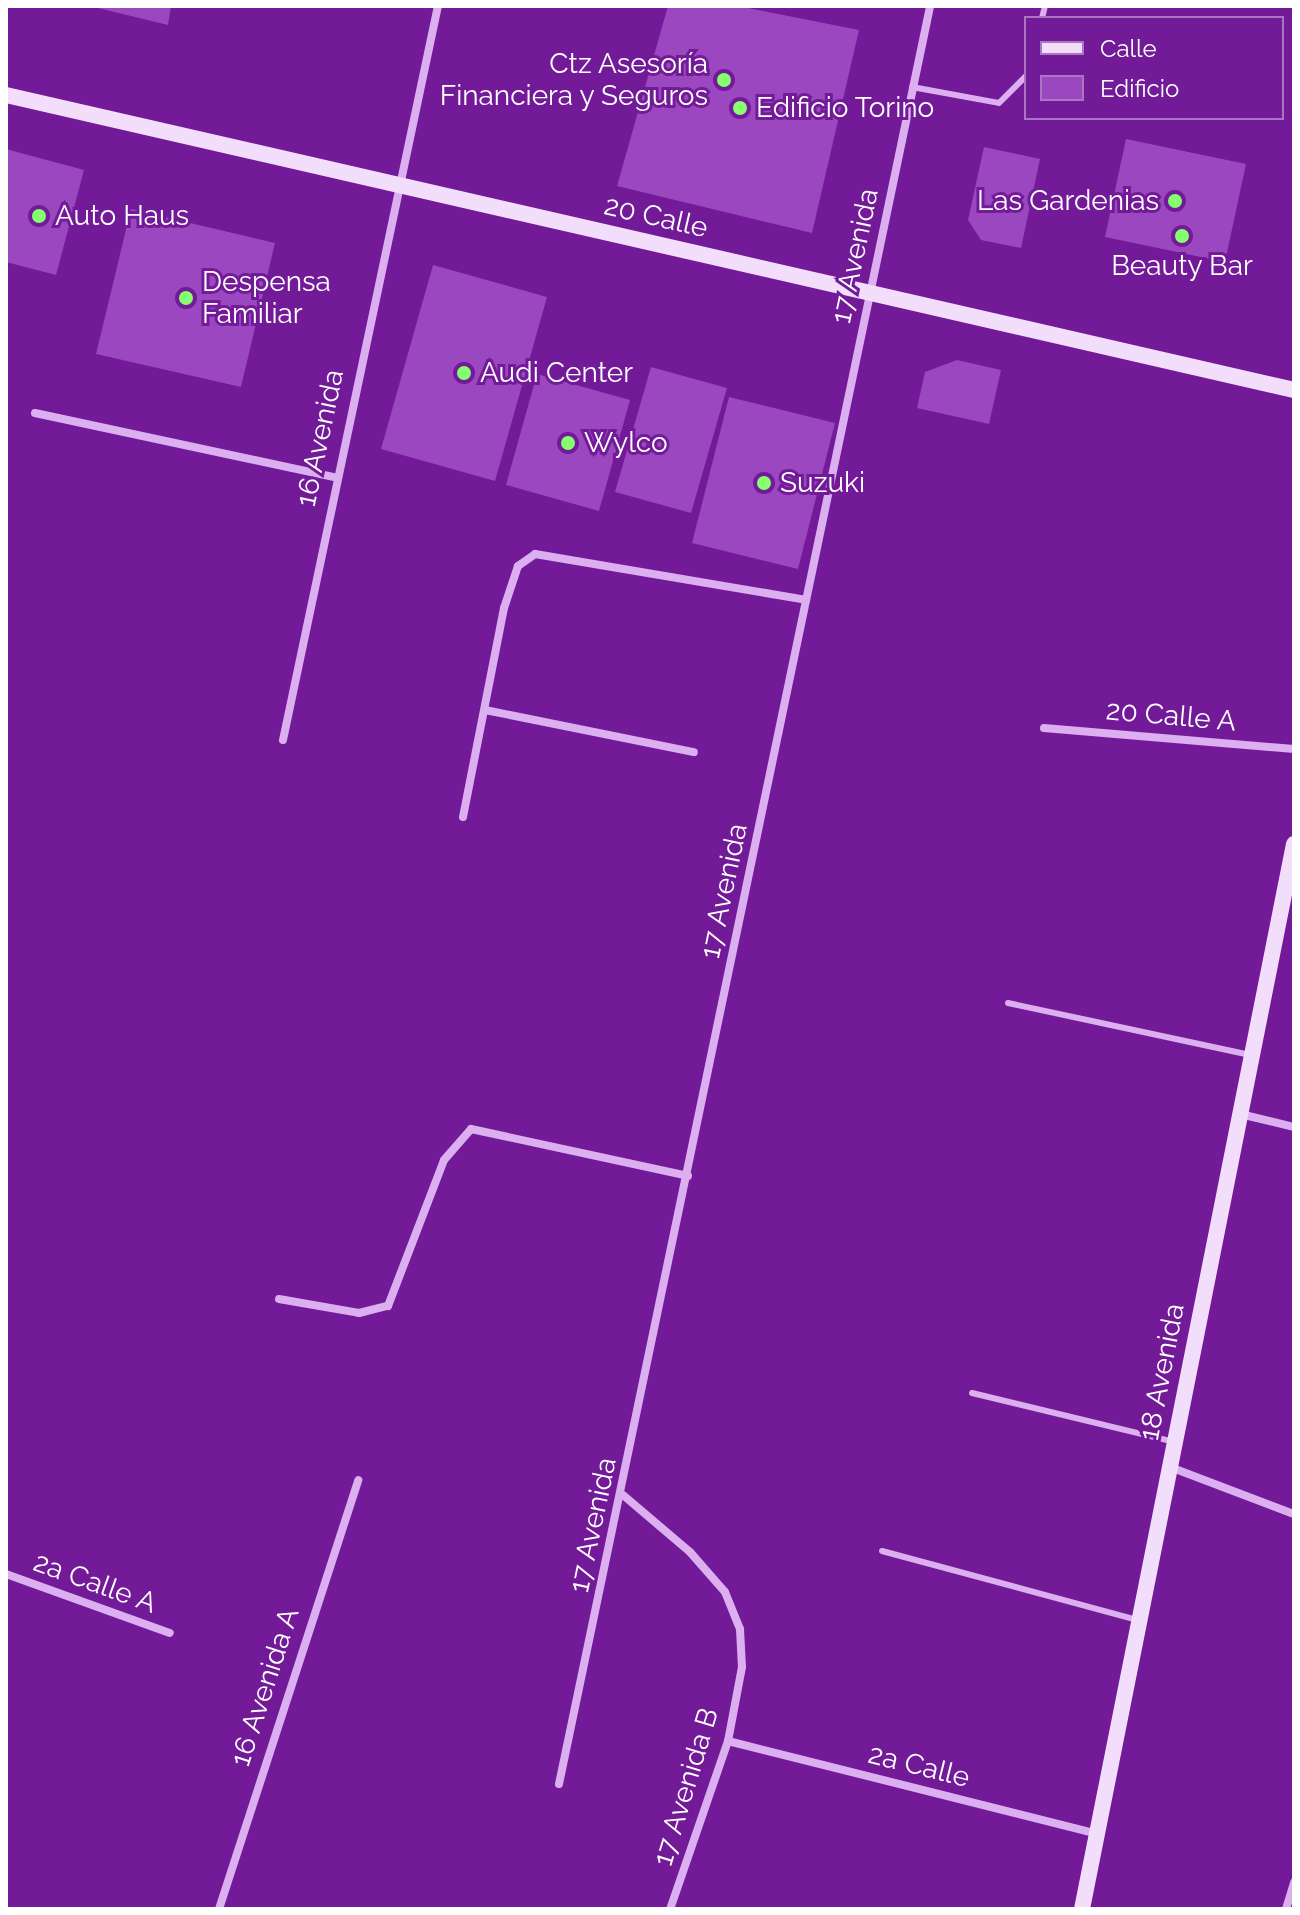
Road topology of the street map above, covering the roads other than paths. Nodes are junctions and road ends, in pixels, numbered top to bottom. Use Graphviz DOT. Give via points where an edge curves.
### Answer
graph roads {
  1 [pos="438,6"];
  2 [pos="930,6"];
  3 [pos="1024,78"];
  4 [pos="912,87"];
  5 [pos="6,95"];
  6 [pos="396,185"];
  7 [pos="870,292"];
  8 [pos="1294,390"];
  9 [pos="35,413"];
  10 [pos="334,477"];
  11 [pos="806,600"];
  12 [pos="485,710"];
  13 [pos="1044,728"];
  14 [pos="283,740"];
  15 [pos="1294,749"];
  16 [pos="694,752"];
  17 [pos="463,817"];
  18 [pos="1294,844"];
  19 [pos="1008,1003"];
  20 [pos="1251,1055"];
  21 [pos="1239,1113"];
  22 [pos="1294,1127"];
  23 [pos="688,1176"];
  24 [pos="279,1299"];
  25 [pos="972,1393"];
  26 [pos="1175,1442"];
  27 [pos="1170,1467"];
  28 [pos="358,1480"];
  29 [pos="623,1495"];
  30 [pos="1294,1514"];
  31 [pos="882,1551"];
  32 [pos="6,1574"];
  33 [pos="1140,1621"];
  34 [pos="170,1633"];
  35 [pos="728,1741"];
  36 [pos="559,1784"];
  37 [pos="1099,1834"];
  38 [pos="1294,1882"];
  39 [pos="219,1909"];
  40 [pos="670,1909"];
  41 [pos="1082,1909"];
  42 [pos="1286,1909"];
  1 -- 6 [label="street, 16 Avenida"];
  2 -- 4 [label="street, 17 Avenida"];
  3 -- 4 [label="lane" via="999,103"];
  4 -- 7 [label="street, 17 Avenida"];
  5 -- 6 [label="street, 20 Calle"];
  6 -- 7 [label="street, 20 Calle"];
  6 -- 10 [label="street, 16 Avenida"];
  7 -- 8 [label="street, 20 Calle"];
  7 -- 11 [label="street, 17 Avenida"];
  9 -- 10 [label="street"];
  10 -- 14 [label="street, 16 Avenida"];
  11 -- 12 [label="street" via="535,554 518,566"];
  11 -- 23 [label="street, 17 Avenida"];
  12 -- 16 [label="street"];
  12 -- 17 [label="street"];
  13 -- 15 [label="street, 20 Calle A"];
  18 -- 20 [label="street, 18 Avenida"];
  19 -- 20 [label="lane"];
  20 -- 21 [label="street, 18 Avenida"];
  21 -- 22 [label="street"];
  21 -- 26 [label="street, 18 Avenida"];
  23 -- 24 [label="street" via="471,1129 444,1160 388,1306 359,1313"];
  23 -- 29 [label="street, 17 Avenida"];
  25 -- 26 [label="lane"];
  26 -- 27 [label="street, 18 Avenida"];
  27 -- 30 [label="street"];
  27 -- 33 [label="street, 18 Avenida"];
  28 -- 39 [label="street, 16 Avenida A"];
  29 -- 35 [label="street, 17 Avenida B" via="725,1592 740,1629 742,1667"];
  29 -- 36 [label="street, 17 Avenida"];
  31 -- 33 [label="lane"];
  32 -- 34 [label="street, 2a Calle A"];
  33 -- 37 [label="street, 18 Avenida"];
  35 -- 37 [label="street, 2a Calle"];
  35 -- 40 [label="street, 17 Avenida B"];
  37 -- 41 [label="street, 18 Avenida"];
  38 -- 42 [label="street"];
}
